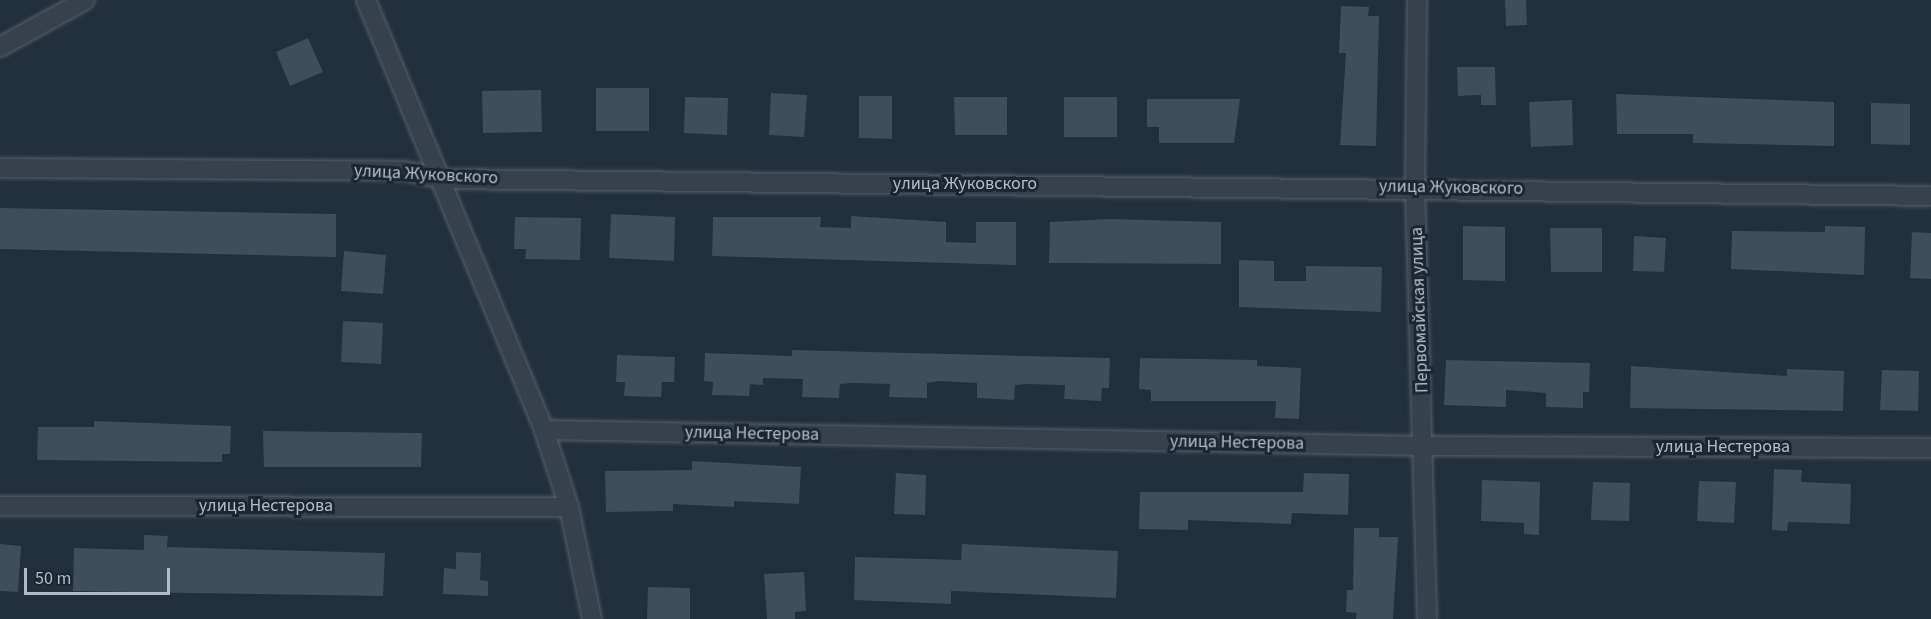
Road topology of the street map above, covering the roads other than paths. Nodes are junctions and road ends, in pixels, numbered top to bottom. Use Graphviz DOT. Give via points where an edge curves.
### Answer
graph roads {
  1 [pos="85,0"];
  2 [pos="366,0"];
  3 [pos="1418,0"];
  4 [pos="54,7"];
  5 [pos="0,47"];
  6 [pos="0,168"];
  7 [pos="442,179"];
  8 [pos="1415,188"];
  9 [pos="1931,196"];
  10 [pos="544,430"];
  11 [pos="1426,446"];
  12 [pos="1931,448"];
  13 [pos="0,506"];
  14 [pos="569,507"];
  15 [pos="592,619"];
  16 [pos="1427,619"];
  1 -- 4 [label="street"];
  2 -- 7 [label="street"];
  3 -- 8 [label="street, Первомайская улица"];
  4 -- 5 [label="street"];
  6 -- 7 [label="street, улица Жуковского" via="405,171"];
  7 -- 8 [label="street, улица Жуковского"];
  7 -- 10 [label="street"];
  8 -- 9 [label="street, улица Жуковского"];
  8 -- 11 [label="street, Первомайская улица"];
  10 -- 11 [label="street, улица Нестерова"];
  10 -- 14 [label="street"];
  11 -- 12 [label="street, улица Нестерова"];
  11 -- 16 [label="street, Первомайская улица"];
  13 -- 14 [label="street, улица Нестерова"];
  14 -- 15 [label="street"];
}
